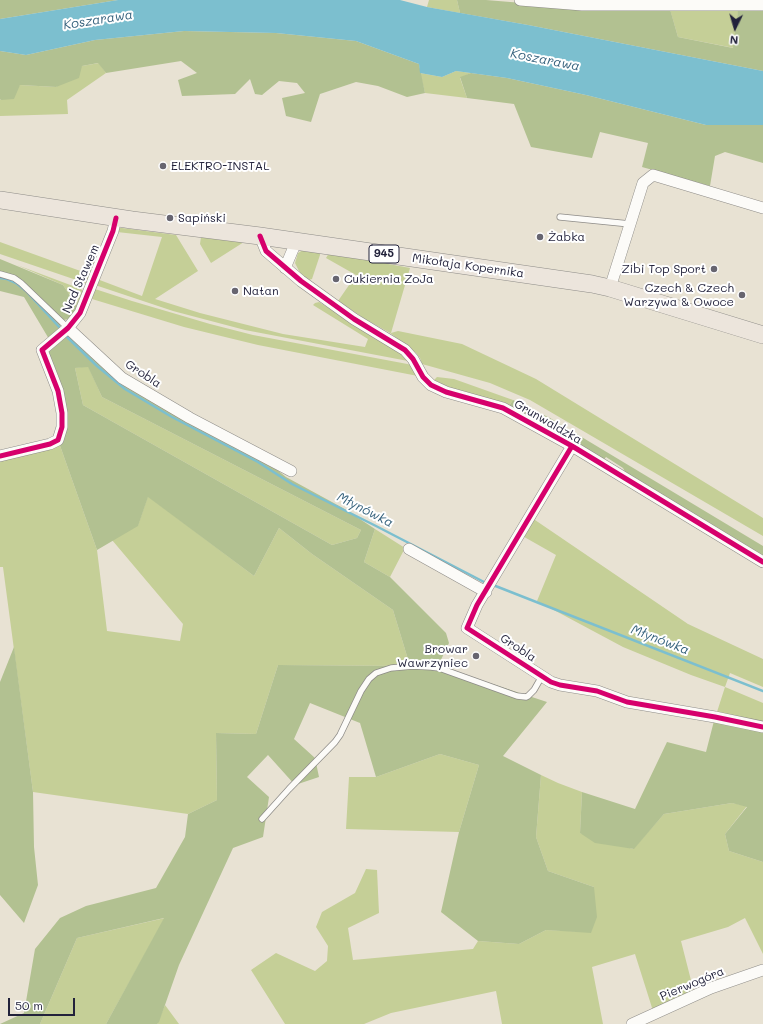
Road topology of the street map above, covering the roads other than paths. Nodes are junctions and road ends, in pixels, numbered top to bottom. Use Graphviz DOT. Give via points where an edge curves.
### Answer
graph roads {
  1 [pos="520,0"];
  2 [pos="763,5"];
  3 [pos="0,200"];
  4 [pos="763,208"];
  5 [pos="560,217"];
  6 [pos="116,218"];
  7 [pos="630,224"];
  8 [pos="260,236"];
  9 [pos="296,242"];
  10 [pos="285,268"];
  11 [pos="0,274"];
  12 [pos="610,288"];
  13 [pos="68,328"];
  14 [pos="763,335"];
  15 [pos="572,446"];
  16 [pos="0,456"];
  17 [pos="291,471"];
  18 [pos="409,549"];
  19 [pos="763,562"];
  20 [pos="486,592"];
  21 [pos="542,676"];
  22 [pos="763,727"];
  23 [pos="262,819"];
  24 [pos="763,970"];
  25 [pos="632,1024"];
  1 -- 2 [label="street" via="582,5"];
  3 -- 6 [label="main road, Mikołaja Kopernika / 945"];
  4 -- 7 [label="street" via="653,175 642,183"];
  5 -- 7 [label="lane"];
  6 -- 8 [label="main road, Mikołaja Kopernika / 945"];
  6 -- 13 [label="street, Nad Stawem" via="80,313"];
  7 -- 12 [label="street"];
  8 -- 9 [label="main road, Mikołaja Kopernika / 945"];
  8 -- 10 [label="street, Grunwaldzka" via="266,251"];
  9 -- 10 [label="street"];
  9 -- 12 [label="main road, Mikołaja Kopernika / 945"];
  10 -- 15 [label="street, Grunwaldzka" via="354,319 405,350 413,358 422,377 432,385 446,392 503,408"];
  11 -- 13 [label="lane, Grobla" via="21,283"];
  12 -- 14 [label="main road, Mikołaja Kopernika / 945"];
  13 -- 16 [label="street, Nad Stawem" via="42,350 58,391 62,413 62,427 58,440"];
  13 -- 17 [label="street, Grobla" via="122,378 190,418"];
  15 -- 19 [label="street, Grunwaldzka"];
  15 -- 20 [label="street, Grobla"];
  18 -- 20 [label="street"];
  20 -- 21 [label="street, Grobla" via="467,628"];
  21 -- 22 [label="street, Grobla" via="560,685 597,691 627,702"];
  21 -- 23 [label="lane" via="534,690 526,697 439,668 413,666 391,668 376,673 363,687 335,742"];
  24 -- 25 [label="street, Pierwogóra" via="711,988"];
}
